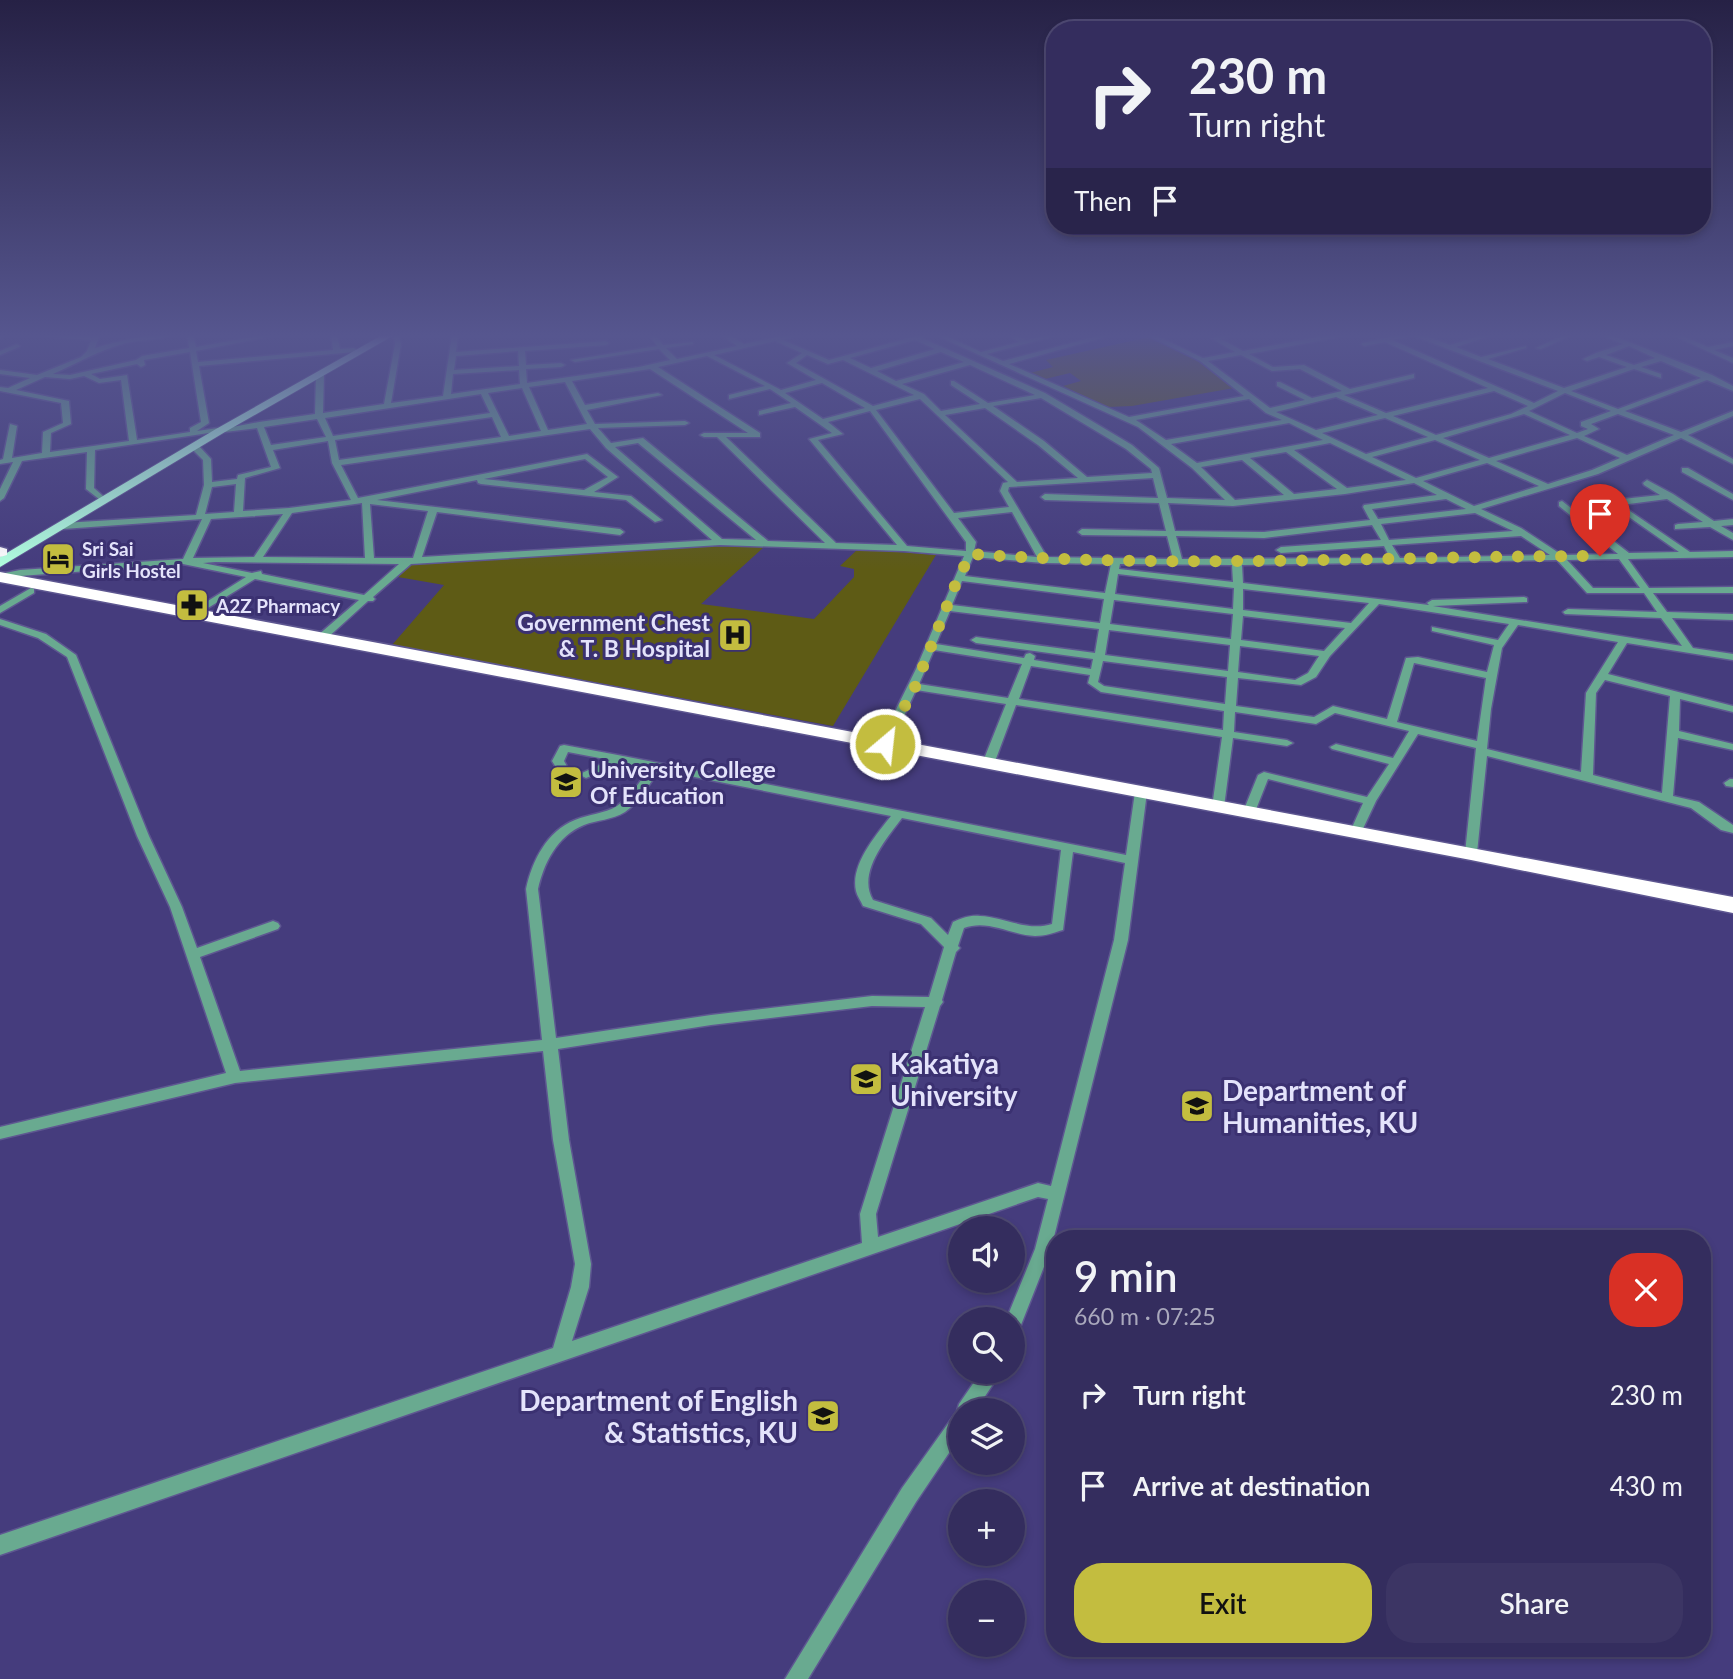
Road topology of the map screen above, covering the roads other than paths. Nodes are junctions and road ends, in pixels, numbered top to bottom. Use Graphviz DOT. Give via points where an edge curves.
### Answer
graph roads {
  1 [pos="66,412"];
  2 [pos="128,412"];
  3 [pos="203,412"];
  4 [pos="242,412"];
  5 [pos="252,412"];
  6 [pos="330,412"];
  7 [pos="536,412"];
  8 [pos="585,412"];
  9 [pos="722,412"];
  10 [pos="768,412"];
  11 [pos="810,412"];
  12 [pos="859,412"];
  13 [pos="875,412"];
  14 [pos="946,412"];
  15 [pos="998,412"];
  16 [pos="1070,412"];
  17 [pos="1114,412"];
  18 [pos="1165,412"];
  19 [pos="1272,412"];
  20 [pos="1380,412"];
  21 [pos="1397,412"];
  22 [pos="1524,412"];
  23 [pos="1525,412"];
  24 [pos="1615,412"];
  25 [pos="1622,412"];
  26 [pos="942,413"];
  27 [pos="1733,413"];
  28 [pos="319,414"];
  29 [pos="495,414"];
  30 [pos="762,414"];
  31 [pos="1386,415"];
  32 [pos="1129,419"];
  33 [pos="824,421"];
  34 [pos="1289,421"];
  35 [pos="258,424"];
  36 [pos="685,424"];
  37 [pos="13,426"];
  38 [pos="592,426"];
  39 [pos="221,430"];
  40 [pos="186,433"];
  41 [pos="1314,433"];
  42 [pos="546,434"];
  43 [pos="704,435"];
  44 [pos="1681,435"];
  45 [pos="720,436"];
  46 [pos="1576,436"];
  47 [pos="506,438"];
  48 [pos="1437,438"];
  49 [pos="331,439"];
  50 [pos="1331,441"];
  51 [pos="132,442"];
  52 [pos="1165,443"];
  53 [pos="609,446"];
  54 [pos="196,448"];
  55 [pos="268,448"];
  56 [pos="91,449"];
  57 [pos="1288,449"];
  58 [pos="46,456"];
  59 [pos="1244,457"];
  60 [pos="1364,457"];
  61 [pos="1629,459"];
  62 [pos="19,460"];
  63 [pos="1488,461"];
  64 [pos="4,462"];
  65 [pos="1733,462"];
  66 [pos="336,463"];
  67 [pos="1195,466"];
  68 [pos="1685,470"];
  69 [pos="1157,475"];
  70 [pos="1083,478"];
  71 [pos="465,479"];
  72 [pos="242,481"];
  73 [pos="1415,481"];
  74 [pos="1014,483"];
  75 [pos="1647,483"];
  76 [pos="208,485"];
  77 [pos="1546,486"];
  78 [pos="1345,491"];
  79 [pos="585,493"];
  80 [pos="99,496"];
  81 [pos="1446,496"];
  82 [pos="1670,496"];
  83 [pos="1292,497"];
  84 [pos="1733,497"];
  85 [pos="0,498"];
  86 [pos="1045,498"];
  87 [pos="1162,500"];
  88 [pos="361,501"];
  89 [pos="1233,503"];
  90 [pos="1562,504"];
  91 [pos="1016,509"];
  92 [pos="1474,509"];
  93 [pos="433,510"];
  94 [pos="289,511"];
  95 [pos="238,514"];
  96 [pos="204,516"];
  97 [pos="952,516"];
  98 [pos="658,520"];
  99 [pos="1733,522"];
  100 [pos="1375,523"];
  101 [pos="1713,524"];
  102 [pos="63,526"];
  103 [pos="1678,527"];
  104 [pos="620,532"];
  105 [pos="1082,532"];
  106 [pos="1169,533"];
  107 [pos="1523,533"];
  108 [pos="1264,536"];
  109 [pos="1733,537"];
  110 [pos="720,542"];
  111 [pos="765,542"];
  112 [pos="1387,543"];
  113 [pos="833,545"];
  114 [pos="904,548"];
  115 [pos="1281,550"];
  116 [pos="971,554"];
  117 [pos="1733,554"];
  118 [pos="0,555"];
  119 [pos="1558,556"];
  120 [pos="1624,556"];
  121 [pos="1690,556"];
  122 [pos="258,558"];
  123 [pos="278,559"];
  124 [pos="413,560"];
  125 [pos="1044,560"];
  126 [pos="1396,560"];
  127 [pos="186,562"];
  128 [pos="370,562"];
  129 [pos="1178,562"];
  130 [pos="1237,563"];
  131 [pos="1296,563"];
  132 [pos="1115,566"];
  133 [pos="254,575"];
  134 [pos="0,577"];
  135 [pos="958,578"];
  136 [pos="1240,584"];
  137 [pos="0,586"];
  138 [pos="1733,590"];
  139 [pos="31,591"];
  140 [pos="1649,591"];
  141 [pos="1110,597"];
  142 [pos="370,598"];
  143 [pos="1524,600"];
  144 [pos="1377,601"];
  145 [pos="1410,605"];
  146 [pos="947,607"];
  147 [pos="0,610"];
  148 [pos="1237,612"];
  149 [pos="1569,612"];
  150 [pos="195,613"];
  151 [pos="1667,616"];
  152 [pos="1733,617"];
  153 [pos="0,622"];
  154 [pos="1515,623"];
  155 [pos="1353,626"];
  156 [pos="1105,627"];
  157 [pos="1436,629"];
  158 [pos="321,638"];
  159 [pos="976,640"];
  160 [pos="1624,640"];
  161 [pos="1235,643"];
  162 [pos="1500,643"];
  163 [pos="933,647"];
  164 [pos="1033,648"];
  165 [pos="1690,650"];
  166 [pos="1326,654"];
  167 [pos="1099,657"];
  168 [pos="1733,657"];
  169 [pos="1027,663"];
  170 [pos="1096,673"];
  171 [pos="1233,674"];
  172 [pos="1492,676"];
  173 [pos="1603,677"];
  174 [pos="915,687"];
  175 [pos="1675,695"];
  176 [pos="1012,701"];
  177 [pos="1229,708"];
  178 [pos="1733,709"];
  179 [pos="1391,724"];
  180 [pos="1415,730"];
  181 [pos="1673,733"];
  182 [pos="1228,734"];
  183 [pos="1287,743"];
  184 [pos="885,744"];
  185 [pos="1336,747"];
  186 [pos="1733,747"];
  187 [pos="1482,749"];
  188 [pos="623,759"];
  189 [pos="1396,762"];
  190 [pos="988,764"];
  191 [pos="656,766"];
  192 [pos="563,770"];
  193 [pos="586,775"];
  194 [pos="1587,777"];
  195 [pos="1141,796"];
  196 [pos="1667,798"];
  197 [pos="1370,801"];
  198 [pos="1217,807"];
  199 [pos="1249,812"];
  200 [pos="898,814"];
  201 [pos="1733,829"];
  202 [pos="1356,832"];
  203 [pos="1067,848"];
  204 [pos="1471,853"];
  205 [pos="1132,860"];
  206 [pos="1733,905"];
  207 [pos="1733,914"];
  208 [pos="273,926"];
  209 [pos="953,948"];
  210 [pos="193,954"];
  211 [pos="936,1002"];
  212 [pos="549,1045"];
  213 [pos="235,1077"];
  214 [pos="0,1133"];
  215 [pos="1058,1194"];
  216 [pos="1048,1230"];
  217 [pos="1046,1238"];
  218 [pos="871,1247"];
  219 [pos="1020,1307"];
  220 [pos="560,1353"];
  221 [pos="948,1438"];
  222 [pos="0,1545"];
  223 [pos="796,1679"];
  1 -- 58 [label="street" via="67,424 47,432"];
  2 -- 51 [label="street"];
  3 -- 40 [label="street" via="205,423"];
  4 -- 39 [label="main road"];
  5 -- 39 [label="main road"];
  6 -- 28 [label="street"];
  7 -- 42 [label="street"];
  8 -- 38 [label="street"];
  9 -- 45 [label="street" via="757,435"];
  10 -- 30 [label="street"];
  11 -- 33 [label="street"];
  12 -- 33 [label="street"];
  13 -- 97 [label="street"];
  14 -- 26 [label="street"];
  15 -- 70 [label="street"];
  16 -- 69 [label="street" via="1129,447 1155,468"];
  17 -- 32 [label="street"];
  18 -- 32 [label="street"];
  19 -- 34 [label="street"];
  20 -- 31 [label="street"];
  21 -- 31 [label="street"];
  22 -- 48 [label="street"];
  23 -- 46 [label="street"];
  24 -- 46 [label="street" via="1584,424 1594,429"];
  25 -- 44 [label="street"];
  26 -- 74 [label="street"];
  27 -- 44 [label="street"];
  28 -- 35 [label="street"];
  28 -- 49 [label="street"];
  29 -- 47 [label="street"];
  29 -- 49 [label="street"];
  31 -- 41 [label="street"];
  31 -- 48 [label="street"];
  32 -- 52 [label="street"];
  33 -- 114 [label="street" via="839,434 813,439"];
  34 -- 41 [label="street"];
  34 -- 52 [label="street"];
  35 -- 39 [label="street"];
  35 -- 55 [label="street"];
  36 -- 38 [label="street"];
  37 -- 64 [label="street"];
  38 -- 42 [label="street"];
  38 -- 53 [label="street"];
  39 -- 40 [label="street"];
  39 -- 54 [label="main road"];
  39 -- 80 [label="main road"];
  40 -- 51 [label="street"];
  41 -- 50 [label="street"];
  42 -- 47 [label="street"];
  43 -- 45 [label="street"];
  44 -- 61 [label="street"];
  44 -- 65 [label="street"];
  45 -- 113 [label="street"];
  46 -- 61 [label="street"];
  46 -- 63 [label="street"];
  47 -- 66 [label="street"];
  48 -- 60 [label="street"];
  48 -- 63 [label="street"];
  49 -- 55 [label="street"];
  49 -- 66 [label="street"];
  50 -- 57 [label="street"];
  50 -- 60 [label="street"];
  51 -- 56 [label="street"];
  52 -- 67 [label="street"];
  53 -- 110 [label="street"];
  53 -- 111 [label="street" via="639,440"];
  54 -- 76 [label="street" via="207,459"];
  54 -- 102 [label="main road"];
  55 -- 72 [label="street" via="276,468 244,476"];
  56 -- 58 [label="street"];
  56 -- 80 [label="street" via="90,489"];
  57 -- 59 [label="street"];
  57 -- 78 [label="street"];
  58 -- 62 [label="street"];
  59 -- 67 [label="street"];
  59 -- 83 [label="street"];
  60 -- 73 [label="street"];
  61 -- 77 [label="street"];
  62 -- 64 [label="street"];
  62 -- 85 [label="street"];
  63 -- 73 [label="street"];
  63 -- 77 [label="street"];
  66 -- 88 [label="street"];
  67 -- 89 [label="street"];
  68 -- 84 [label="street"];
  69 -- 70 [label="street"];
  69 -- 87 [label="street"];
  70 -- 74 [label="street"];
  71 -- 79 [label="street"];
  71 -- 79 [label="street" via="587,456 614,477"];
  71 -- 88 [label="street"];
  72 -- 76 [label="street"];
  72 -- 95 [label="street"];
  73 -- 78 [label="street"];
  73 -- 81 [label="street"];
  74 -- 91 [label="street" via="1004,491"];
  75 -- 82 [label="street"];
  76 -- 96 [label="street"];
  77 -- 92 [label="street"];
  78 -- 83 [label="street"];
  79 -- 98 [label="street" via="633,499"];
  80 -- 118 [label="main road"];
  81 -- 92 [label="street"];
  81 -- 100 [label="street" via="1367,507"];
  82 -- 101 [label="street"];
  82 -- 121 [label="street" via="1613,503"];
  83 -- 89 [label="street"];
  86 -- 87 [label="street"];
  87 -- 89 [label="street"];
  87 -- 106 [label="street"];
  88 -- 93 [label="street"];
  88 -- 94 [label="street"];
  88 -- 128 [label="street"];
  90 -- 120 [label="street"];
  91 -- 97 [label="street"];
  91 -- 125 [label="street"];
  92 -- 100 [label="street"];
  92 -- 107 [label="street"];
  93 -- 104 [label="street"];
  93 -- 124 [label="street"];
  94 -- 95 [label="street"];
  94 -- 122 [label="street"];
  95 -- 96 [label="street"];
  96 -- 102 [label="street"];
  96 -- 127 [label="street"];
  97 -- 116 [label="street" via="971,541"];
  99 -- 101 [label="street"];
  100 -- 108 [label="street"];
  100 -- 112 [label="street"];
  101 -- 103 [label="street"];
  101 -- 109 [label="street"];
  102 -- 118 [label="main road"];
  105 -- 106 [label="street"];
  106 -- 108 [label="street"];
  106 -- 129 [label="street"];
  107 -- 112 [label="street"];
  107 -- 119 [label="street"];
  108 -- 115 [label="street"];
  110 -- 111 [label="street"];
  110 -- 124 [label="street"];
  111 -- 113 [label="street"];
  112 -- 115 [label="street"];
  112 -- 126 [label="street"];
  113 -- 114 [label="street"];
  114 -- 116 [label="street"];
  115 -- 131 [label="street"];
  116 -- 125 [label="street"];
  116 -- 135 [label="street"];
  117 -- 121 [label="street"];
  119 -- 120 [label="street"];
  119 -- 126 [label="street"];
  119 -- 140 [label="street" via="1590,592"];
  120 -- 121 [label="street"];
  120 -- 140 [label="street"];
  122 -- 123 [label="street"];
  122 -- 127 [label="street"];
  123 -- 128 [label="street"];
  123 -- 133 [label="street"];
  124 -- 128 [label="street"];
  124 -- 142 [label="street"];
  125 -- 132 [label="street"];
  126 -- 131 [label="street"];
  127 -- 133 [label="street"];
  127 -- 134 [label="street"];
  129 -- 130 [label="street"];
  129 -- 132 [label="street"];
  130 -- 131 [label="street"];
  130 -- 136 [label="street"];
  132 -- 136 [label="street"];
  132 -- 141 [label="street"];
  133 -- 142 [label="street"];
  133 -- 150 [label="street"];
  134 -- 150 [label="highway"];
  135 -- 141 [label="street"];
  135 -- 146 [label="street"];
  136 -- 144 [label="street"];
  136 -- 148 [label="street"];
  137 -- 139 [label="highway"];
  138 -- 140 [label="street"];
  139 -- 147 [label="street"];
  139 -- 195 [label="highway"];
  140 -- 151 [label="street"];
  141 -- 148 [label="street"];
  141 -- 156 [label="street"];
  142 -- 158 [label="street"];
  143 -- 145 [label="street"];
  144 -- 145 [label="street"];
  144 -- 155 [label="street"];
  145 -- 154 [label="street"];
  146 -- 156 [label="street"];
  146 -- 163 [label="street"];
  148 -- 155 [label="street"];
  148 -- 161 [label="street"];
  149 -- 151 [label="street"];
  150 -- 158 [label="highway"];
  151 -- 152 [label="street"];
  151 -- 165 [label="street"];
  153 -- 210 [label="street" via="42,636 71,655"];
  154 -- 160 [label="street"];
  154 -- 162 [label="street"];
  155 -- 166 [label="street"];
  156 -- 161 [label="street"];
  156 -- 167 [label="street"];
  157 -- 162 [label="street"];
  158 -- 184 [label="highway"];
  159 -- 164 [label="street"];
  160 -- 165 [label="street"];
  160 -- 173 [label="street"];
  161 -- 166 [label="street"];
  161 -- 171 [label="street"];
  162 -- 172 [label="street"];
  163 -- 169 [label="street"];
  163 -- 174 [label="street"];
  164 -- 167 [label="street"];
  164 -- 169 [label="street"];
  165 -- 168 [label="street"];
  166 -- 171 [label="street" via="1312,675 1297,683"];
  167 -- 170 [label="street"];
  167 -- 171 [label="street"];
  169 -- 170 [label="street"];
  169 -- 176 [label="street"];
  170 -- 177 [label="street" via="1093,683 1101,689"];
  171 -- 177 [label="street"];
  172 -- 179 [label="street" via="1410,660"];
  172 -- 187 [label="street"];
  173 -- 175 [label="street"];
  173 -- 194 [label="street" via="1591,693"];
  174 -- 176 [label="street"];
  174 -- 184 [label="street"];
  175 -- 178 [label="street"];
  175 -- 181 [label="street"];
  176 -- 182 [label="street"];
  176 -- 190 [label="street"];
  177 -- 179 [label="street" via="1316,721 1333,709"];
  177 -- 182 [label="street"];
  179 -- 180 [label="street"];
  180 -- 187 [label="street"];
  180 -- 189 [label="street"];
  181 -- 186 [label="street"];
  181 -- 196 [label="street"];
  182 -- 183 [label="street"];
  182 -- 198 [label="street"];
  184 -- 190 [label="highway"];
  185 -- 189 [label="street"];
  187 -- 194 [label="street"];
  187 -- 204 [label="street"];
  188 -- 191 [label="street"];
  188 -- 192 [label="street" via="564,748 558,761"];
  188 -- 193 [label="street"];
  189 -- 197 [label="street"];
  190 -- 195 [label="highway"];
  191 -- 200 [label="street"];
  191 -- 212 [label="street" via="625,807 561,834 538,868 533,900"];
  194 -- 196 [label="street"];
  195 -- 198 [label="highway"];
  195 -- 205 [label="street"];
  195 -- 207 [label="highway"];
  196 -- 201 [label="street" via="1695,805"];
  197 -- 199 [label="street" via="1264,775"];
  197 -- 202 [label="street"];
  198 -- 199 [label="highway"];
  199 -- 202 [label="highway"];
  200 -- 203 [label="street"];
  200 -- 209 [label="street" via="872,852 860,886 861,897 926,921"];
  202 -- 204 [label="highway"];
  203 -- 205 [label="street"];
  203 -- 209 [label="street" via="1058,927 1034,932 976,920 964,922 958,925"];
  204 -- 206 [label="highway"];
  205 -- 215 [label="street" via="1121,940"];
  208 -- 210 [label="street"];
  209 -- 211 [label="street"];
  210 -- 213 [label="street"];
  211 -- 212 [label="street" via="872,1001"];
  211 -- 218 [label="street" via="868,1214"];
  212 -- 213 [label="street"];
  212 -- 220 [label="street" via="583,1264"];
  213 -- 214 [label="street"];
  215 -- 216 [label="street"];
  215 -- 218 [label="street" via="1038,1190"];
  217 -- 219 [label="street"];
  218 -- 220 [label="street"];
  220 -- 222 [label="street"];
  221 -- 223 [label="street"];
}
